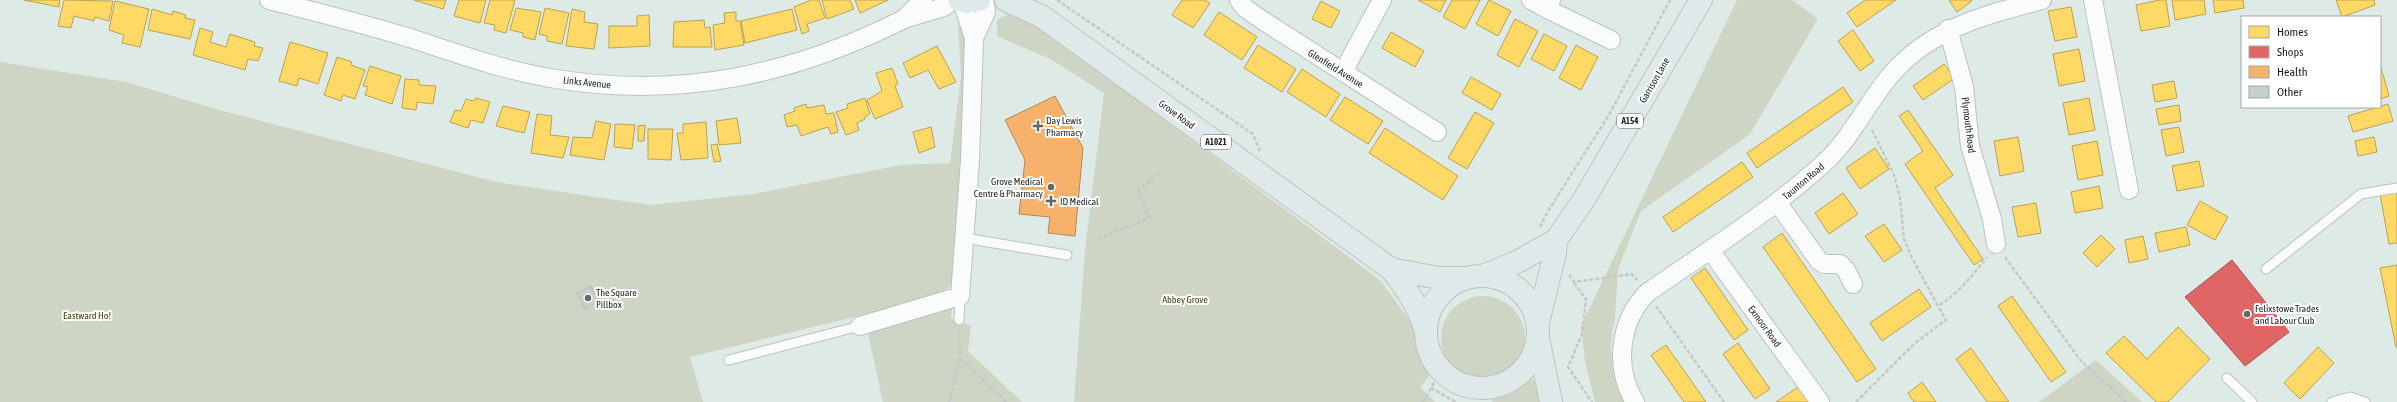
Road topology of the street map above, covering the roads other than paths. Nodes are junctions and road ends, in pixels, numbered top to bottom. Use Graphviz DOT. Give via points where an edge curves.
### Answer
graph roads {
  1 [pos="270,0"];
  2 [pos="923,0"];
  3 [pos="963,0"];
  4 [pos="984,0"];
  5 [pos="1006,0"];
  6 [pos="1239,0"];
  7 [pos="1382,0"];
  8 [pos="1531,0"];
  9 [pos="1701,0"];
  10 [pos="2042,0"];
  11 [pos="2093,0"];
  12 [pos="1549,4"];
  13 [pos="1034,8"];
  14 [pos="904,19"];
  15 [pos="1948,29"];
  16 [pos="974,38"];
  17 [pos="1611,40"];
  18 [pos="1343,72"];
  19 [pos="1437,132"];
  20 [pos="2397,188"];
  21 [pos="2129,190"];
  22 [pos="1777,202"];
  23 [pos="1547,234"];
  24 [pos="964,238"];
  25 [pos="1996,244"];
  26 [pos="1710,250"];
  27 [pos="1067,255"];
  28 [pos="1391,269"];
  29 [pos="2266,269"];
  30 [pos="1475,276"];
  31 [pos="1853,284"];
  32 [pos="960,296"];
  33 [pos="959,320"];
  34 [pos="860,326"];
  35 [pos="1425,329"];
  36 [pos="1538,330"];
  37 [pos="729,360"];
  38 [pos="2227,378"];
  39 [pos="1459,393"];
  40 [pos="1484,402"];
  41 [pos="1551,402"];
  42 [pos="1635,402"];
  43 [pos="1820,402"];
  44 [pos="2252,402"];
  45 [pos="2332,402"];
  46 [pos="2365,402"];
  1 -- 14 [label="street, Links Avenue" via="343,18 507,68 561,80 634,86 707,83 774,70 836,50"];
  2 -- 14 [label="street, Links Avenue"];
  3 -- 14 [label="street, Links Avenue"];
  3 -- 16 [label="street"];
  4 -- 16 [label="street" via="986,12"];
  5 -- 13 [label="main road, Grove Road / A1021"];
  6 -- 18 [label="street, Glenfield Avenue" via="1252,14"];
  7 -- 18 [label="street"];
  8 -- 12 [label="street"];
  9 -- 23 [label="main road, Garrison Lane / A154" via="1583,201"];
  10 -- 15 [label="street, Taunton Road" via="1987,14"];
  11 -- 21 [label="street"];
  12 -- 17 [label="street"];
  13 -- 28 [label="main road, Grove Road / A1021"];
  15 -- 22 [label="street, Taunton Road" via="1928,41 1885,81 1829,158"];
  15 -- 25 [label="street, Plymouth Road" via="1964,87 1970,146 1992,219"];
  16 -- 24 [label="street" via="970,161"];
  18 -- 19 [label="street, Glenfield Avenue"];
  20 -- 29 [label="lane" via="2361,194"];
  22 -- 26 [label="street, Taunton Road"];
  22 -- 31 [label="street" via="1819,261 1824,264 1840,264"];
  23 -- 30 [label="main road, Garrison Lane / A154" via="1519,261"];
  23 -- 36 [label="main road, Garrison Lane / A154" via="1555,253"];
  24 -- 27 [label="lane"];
  24 -- 32 [label="street"];
  26 -- 42 [label="street, Taunton Road" via="1647,293 1636,305 1630,317 1623,344 1624,377"];
  26 -- 43 [label="street, Exmoor Road"];
  28 -- 30 [label="main road, Grove Road / A1021" via="1439,278"];
  28 -- 35 [label="main road, Grove Road / A1021" via="1410,293 1420,311"];
  30 -- 35 [label="main road, Garrison Lane" via="1450,285 1437,297 1427,317"];
  30 -- 36 [label="main road" via="1506,281 1520,290 1530,303"];
  32 -- 33 [label="lane"];
  32 -- 34 [label="street"];
  34 -- 37 [label="lane"];
  35 -- 39 [label="main road, Grove Road" via="1436,380"];
  36 -- 39 [label="main road, Garrison Lane" via="1530,361 1512,380"];
  36 -- 41 [label="main road, A154"];
  38 -- 44 [label="lane"];
  39 -- 40 [label="main road"];
  45 -- 46 [label="lane" via="2350,398"];
}
